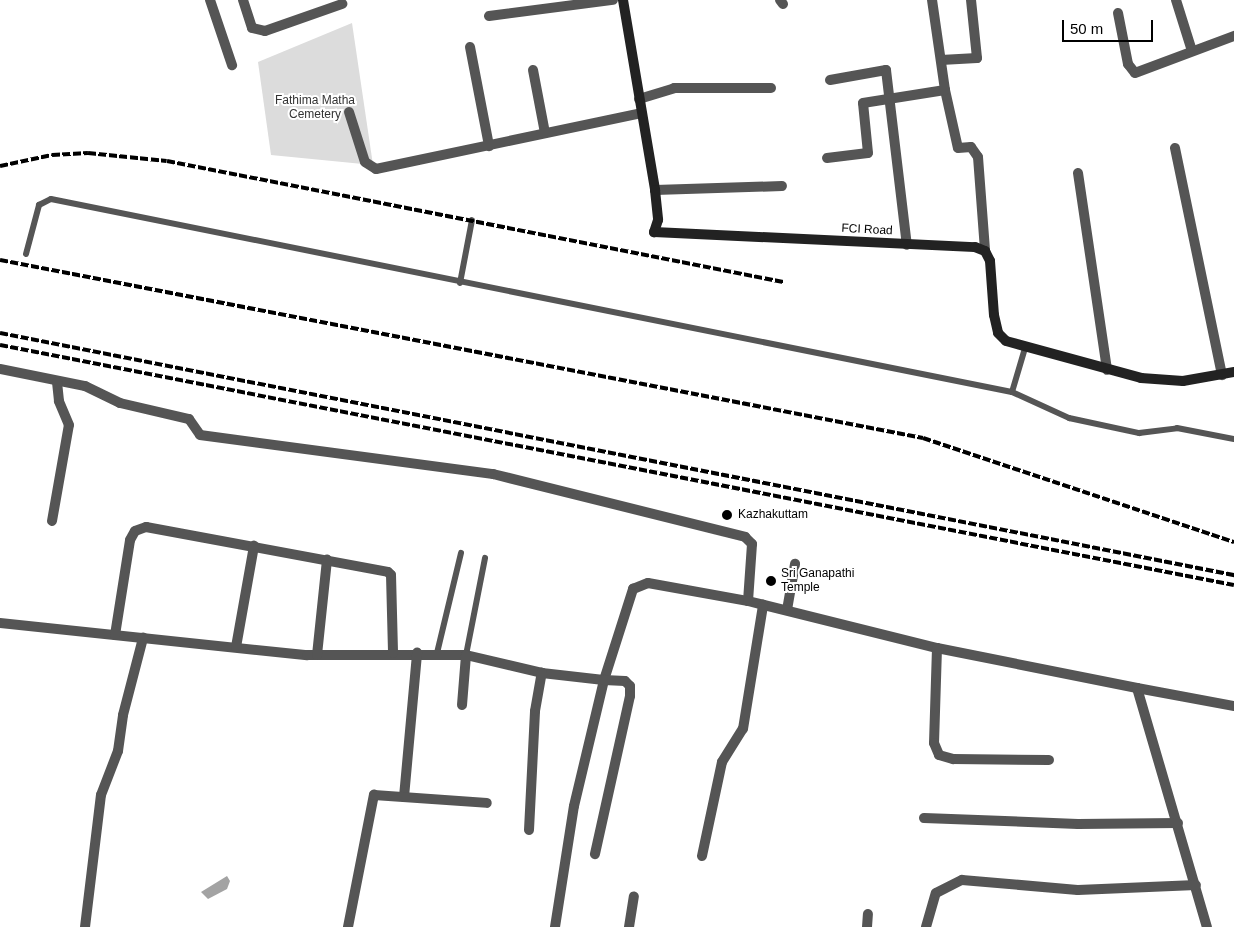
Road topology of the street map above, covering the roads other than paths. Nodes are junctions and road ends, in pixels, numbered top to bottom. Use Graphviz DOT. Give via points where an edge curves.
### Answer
graph roads {
  1 [pos="210,0"];
  2 [pos="243,0"];
  3 [pos="613,0"];
  4 [pos="623,0"];
  5 [pos="932,0"];
  6 [pos="971,0"];
  7 [pos="1176,0"];
  8 [pos="342,4"];
  9 [pos="1118,13"];
  10 [pos="489,16"];
  11 [pos="1234,36"];
  12 [pos="470,47"];
  13 [pos="1192,51"];
  14 [pos="941,60"];
  15 [pos="232,65"];
  16 [pos="533,70"];
  17 [pos="830,80"];
  18 [pos="771,88"];
  19 [pos="945,90"];
  20 [pos="639,99"];
  21 [pos="892,99"];
  22 [pos="349,112"];
  23 [pos="641,113"];
  24 [pos="545,133"];
  25 [pos="489,146"];
  26 [pos="1175,148"];
  27 [pos="827,158"];
  28 [pos="1078,174"];
  29 [pos="782,186"];
  30 [pos="655,190"];
  31 [pos="472,220"];
  32 [pos="907,245"];
  33 [pos="985,251"];
  34 [pos="26,254"];
  35 [pos="460,283"];
  36 [pos="1025,348"];
  37 [pos="0,369"];
  38 [pos="1107,370"];
  39 [pos="1234,372"];
  40 [pos="1222,375"];
  41 [pos="57,382"];
  42 [pos="1012,392"];
  43 [pos="1234,439"];
  44 [pos="52,521"];
  45 [pos="254,546"];
  46 [pos="461,553"];
  47 [pos="485,558"];
  48 [pos="328,560"];
  49 [pos="794,564"];
  50 [pos="748,602"];
  51 [pos="763,605"];
  52 [pos="787,610"];
  53 [pos="0,623"];
  54 [pos="115,635"];
  55 [pos="143,638"];
  56 [pos="236,648"];
  57 [pos="937,648"];
  58 [pos="437,652"];
  59 [pos="392,653"];
  60 [pos="417,653"];
  61 [pos="317,655"];
  62 [pos="466,655"];
  63 [pos="542,673"];
  64 [pos="604,680"];
  65 [pos="1137,688"];
  66 [pos="462,704"];
  67 [pos="1234,706"];
  68 [pos="1049,760"];
  69 [pos="404,797"];
  70 [pos="487,802"];
  71 [pos="924,818"];
  72 [pos="1178,823"];
  73 [pos="529,830"];
  74 [pos="595,854"];
  75 [pos="702,856"];
  76 [pos="1196,885"];
  77 [pos="634,896"];
  78 [pos="868,914"];
  79 [pos="85,927"];
  80 [pos="348,927"];
  81 [pos="555,927"];
  82 [pos="629,927"];
  83 [pos="867,927"];
  84 [pos="926,927"];
  85 [pos="1207,927"];
  1 -- 15 [label="street"];
  2 -- 8 [label="street" via="252,28 264,31"];
  3 -- 10 [label="street"];
  4 -- 20 [label="street, FCI Road"];
  5 -- 14 [label="street"];
  6 -- 14 [label="street" via="977,58"];
  7 -- 13 [label="street"];
  9 -- 13 [label="street" via="1132,72 1139,73"];
  11 -- 13 [label="street"];
  12 -- 25 [label="street"];
  14 -- 19 [label="street"];
  16 -- 24 [label="street"];
  17 -- 21 [label="street" via="886,70"];
  18 -- 20 [label="street" via="674,88"];
  19 -- 21 [label="street"];
  19 -- 33 [label="street" via="958,148 971,146 978,157"];
  20 -- 23 [label="street, FCI Road"];
  21 -- 27 [label="street" via="863,103 868,153"];
  21 -- 32 [label="street"];
  22 -- 25 [label="street" via="364,162 376,169"];
  23 -- 24 [label="street"];
  23 -- 30 [label="street, FCI Road"];
  24 -- 25 [label="street"];
  26 -- 40 [label="street"];
  28 -- 38 [label="street"];
  29 -- 30 [label="street"];
  30 -- 32 [label="street, FCI Road" via="658,220 654,232"];
  31 -- 35 [label="lane"];
  32 -- 33 [label="street, FCI Road" via="975,247"];
  33 -- 36 [label="street" via="992,272 998,333 1006,341"];
  34 -- 35 [label="lane" via="39,205 51,199"];
  35 -- 42 [label="lane"];
  36 -- 38 [label="street"];
  36 -- 42 [label="lane"];
  37 -- 41 [label="street"];
  38 -- 40 [label="street" via="1141,378 1183,381"];
  39 -- 40 [label="street"];
  41 -- 44 [label="street" via="59,401 69,424"];
  41 -- 50 [label="street" via="85,386 120,403 189,419 200,435 493,474 745,537 752,544"];
  42 -- 43 [label="lane" via="1069,418 1138,433 1177,428"];
  45 -- 48 [label="street"];
  45 -- 54 [label="street" via="184,532 140,528 130,540"];
  45 -- 56 [label="street"];
  46 -- 58 [label="lane"];
  47 -- 62 [label="lane"];
  48 -- 59 [label="street" via="391,575"];
  48 -- 61 [label="street"];
  49 -- 52 [label="street"];
  50 -- 51 [label="street"];
  50 -- 64 [label="street" via="648,583 633,589"];
  51 -- 52 [label="street"];
  51 -- 75 [label="street" via="744,729 722,762"];
  52 -- 57 [label="street"];
  53 -- 54 [label="street"];
  54 -- 55 [label="street"];
  55 -- 56 [label="street"];
  55 -- 79 [label="street" via="122,715 118,751 101,795"];
  56 -- 61 [label="street"];
  57 -- 65 [label="street"];
  57 -- 68 [label="street" via="934,743 939,756"];
  58 -- 60 [label="street"];
  58 -- 62 [label="street"];
  59 -- 60 [label="street"];
  59 -- 61 [label="street"];
  60 -- 69 [label="street"];
  62 -- 63 [label="street"];
  62 -- 66 [label="street"];
  63 -- 64 [label="street"];
  63 -- 73 [label="street" via="536,711"];
  64 -- 74 [label="street" via="625,681 631,690"];
  64 -- 81 [label="street" via="574,806"];
  65 -- 67 [label="street"];
  65 -- 72 [label="street"];
  69 -- 70 [label="street"];
  69 -- 80 [label="street" via="374,795"];
  71 -- 72 [label="street" via="1078,824"];
  72 -- 76 [label="street"];
  76 -- 84 [label="street" via="1078,890 962,880 936,892"];
  76 -- 85 [label="street"];
  77 -- 82 [label="street"];
  78 -- 83 [label="street"];
}
